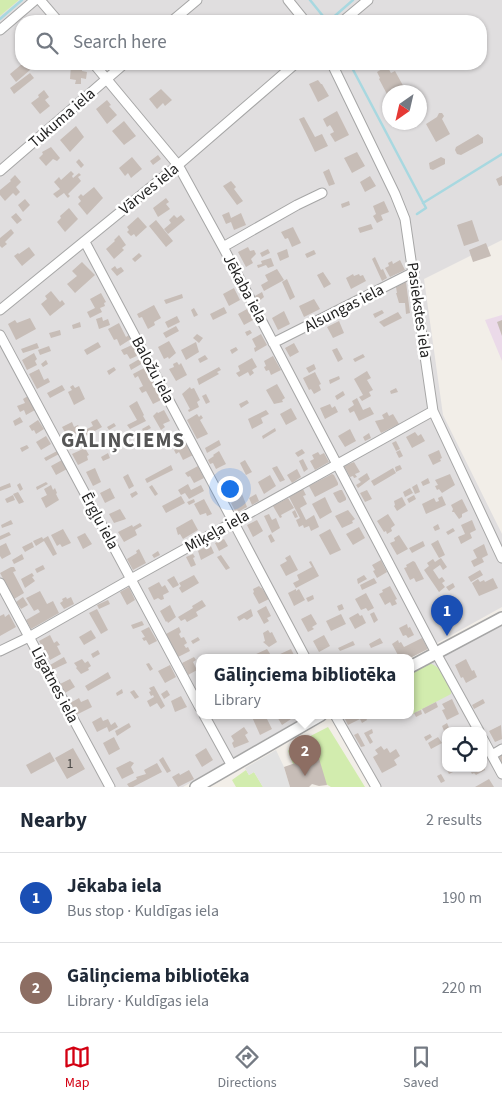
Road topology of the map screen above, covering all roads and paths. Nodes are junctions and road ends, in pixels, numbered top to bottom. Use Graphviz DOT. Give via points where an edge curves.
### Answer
graph roads {
  1 [pos="35,0"];
  2 [pos="40,0"];
  3 [pos="197,0"];
  4 [pos="288,0"];
  5 [pos="368,0"];
  6 [pos="18,15"];
  7 [pos="53,15"];
  8 [pos="179,15"];
  9 [pos="300,15"];
  10 [pos="350,15"];
  11 [pos="15,17"];
  12 [pos="0,30"];
  13 [pos="99,70"];
  14 [pos="117,70"];
  15 [pos="288,70"];
  16 [pos="335,70"];
  17 [pos="106,79"];
  18 [pos="178,166"];
  19 [pos="0,171"];
  20 [pos="322,193"];
  21 [pos="85,242"];
  22 [pos="223,247"];
  23 [pos="414,272"];
  24 [pos="0,310"];
  25 [pos="0,335"];
  26 [pos="273,343"];
  27 [pos="433,411"];
  28 [pos="338,464"];
  29 [pos="234,522"];
  30 [pos="502,558"];
  31 [pos="130,579"];
  32 [pos="0,583"];
  33 [pos="502,618"];
  34 [pos="29,637"];
  35 [pos="0,651"];
  36 [pos="436,653"];
  37 [pos="303,654"];
  38 [pos="414,665"];
  39 [pos="196,701"];
  40 [pos="206,719"];
  41 [pos="314,719"];
  42 [pos="337,719"];
  43 [pos="477,727"];
  44 [pos="487,746"];
  45 [pos="502,749"];
  46 [pos="492,754"];
  47 [pos="232,766"];
  48 [pos="502,774"];
  49 [pos="110,787"];
  50 [pos="196,787"];
  51 [pos="376,787"];
  1 -- 6 [label="street"];
  2 -- 7 [label="street"];
  3 -- 8 [label="street"];
  4 -- 9 [label="street"];
  5 -- 10 [label="street"];
  11 -- 12 [label="street"];
  13 -- 17 [label="street, Jēkaba iela"];
  14 -- 17 [label="street, Tukuma iela"];
  15 -- 18 [label="street, Vārves iela"];
  16 -- 23 [label="street, Pasiekstes iela" via="405,219"];
  17 -- 18 [label="street, Jēkaba iela"];
  17 -- 19 [label="street, Tukuma iela"];
  18 -- 21 [label="street, Vārves iela"];
  18 -- 22 [label="street, Jēkaba iela"];
  20 -- 22 [label="street"];
  21 -- 24 [label="street, Vārves iela"];
  21 -- 29 [label="street, Baložu iela"];
  22 -- 26 [label="street, Jēkaba iela"];
  23 -- 26 [label="street, Alsungas iela"];
  23 -- 27 [label="street, Pasiekstes iela"];
  25 -- 31 [label="street, Ērgļu iela"];
  26 -- 28 [label="street, Jēkaba iela"];
  27 -- 28 [label="street, Miķeļa iela"];
  27 -- 30 [label="street, Pasiekstes iela"];
  28 -- 29 [label="street, Miķeļa iela"];
  28 -- 36 [label="street, Jēkaba iela"];
  29 -- 31 [label="street, Miķeļa iela"];
  29 -- 37 [label="street, Baložu iela"];
  31 -- 34 [label="street, Miķeļa iela"];
  31 -- 39 [label="street, Ērgļu iela"];
  32 -- 34 [label="street, Līgatnes iela"];
  33 -- 36 [label="street"];
  34 -- 35 [label="street, Miķeļa iela"];
  34 -- 49 [label="street, Līgatnes iela"];
  36 -- 38 [label="street"];
  36 -- 43 [label="street, Jēkaba iela"];
  40 -- 47 [label="street"];
  41 -- 47 [label="street"];
  42 -- 51 [label="street"];
  44 -- 46 [label="street"];
  45 -- 46 [label="street"];
  46 -- 48 [label="street"];
  47 -- 50 [label="street"];
}
